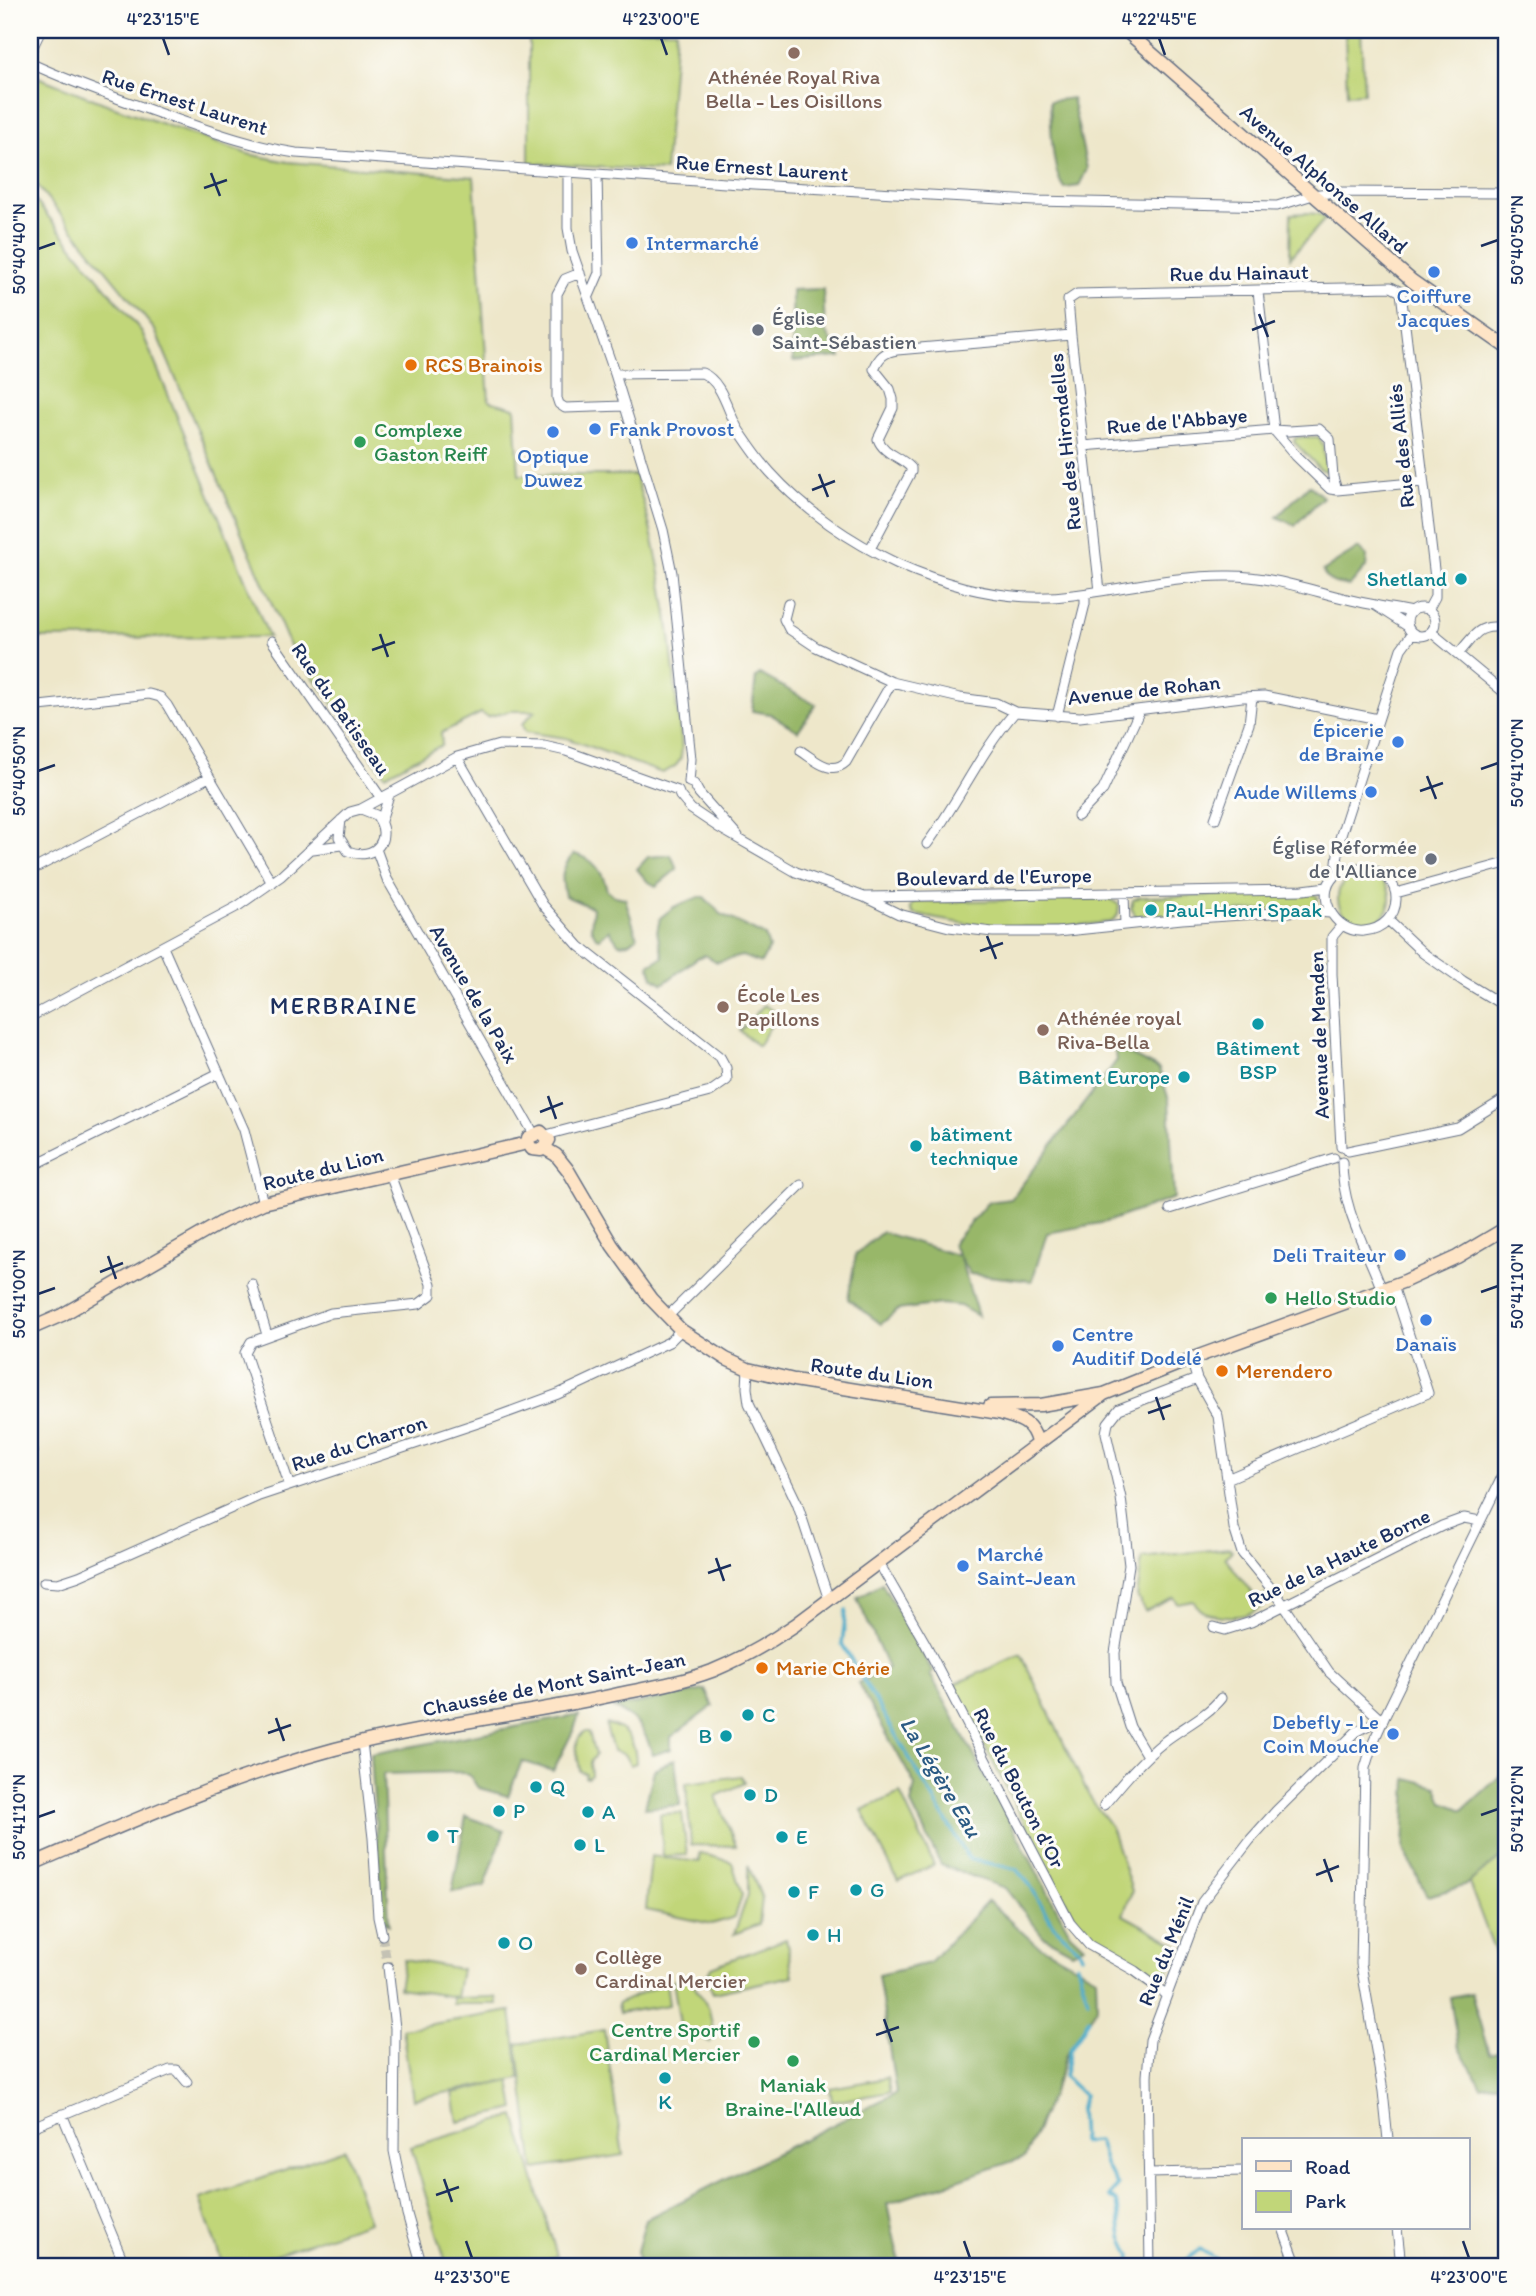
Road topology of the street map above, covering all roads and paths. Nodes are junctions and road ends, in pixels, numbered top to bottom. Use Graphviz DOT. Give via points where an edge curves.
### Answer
graph roads {
  1 [pos="41,30"];
  2 [pos="1125,30"];
  3 [pos="30,53"];
  4 [pos="30,64"];
  5 [pos="568,173"];
  6 [pos="597,174"];
  7 [pos="1506,193"];
  8 [pos="1313,195"];
  9 [pos="580,273"];
  10 [pos="1412,281"];
  11 [pos="1258,291"];
  12 [pos="1401,292"];
  13 [pos="1077,294"];
  14 [pos="589,296"];
  15 [pos="1071,335"];
  16 [pos="1506,347"];
  17 [pos="615,374"];
  18 [pos="624,406"];
  19 [pos="1274,430"];
  20 [pos="1083,446"];
  21 [pos="1422,482"];
  22 [pos="1337,490"];
  23 [pos="870,549"];
  24 [pos="1100,591"];
  25 [pos="1085,594"];
  26 [pos="788,603"];
  27 [pos="1374,605"];
  28 [pos="1428,610"];
  29 [pos="1411,612"];
  30 [pos="1506,627"];
  31 [pos="1410,630"];
  32 [pos="1431,632"];
  33 [pos="272,641"];
  34 [pos="1458,654"];
  35 [pos="892,682"];
  36 [pos="1506,694"];
  37 [pos="1252,697"];
  38 [pos="30,707"];
  39 [pos="1140,710"];
  40 [pos="1015,712"];
  41 [pos="1056,716"];
  42 [pos="1378,719"];
  43 [pos="801,751"];
  44 [pos="457,757"];
  45 [pos="209,777"];
  46 [pos="689,782"];
  47 [pos="678,791"];
  48 [pos="699,793"];
  49 [pos="385,796"];
  50 [pos="686,802"];
  51 [pos="361,809"];
  52 [pos="1078,816"];
  53 [pos="1215,819"];
  54 [pos="341,820"];
  55 [pos="381,821"];
  56 [pos="738,838"];
  57 [pos="927,844"];
  58 [pos="342,845"];
  59 [pos="376,849"];
  60 [pos="308,850"];
  61 [pos="365,854"];
  62 [pos="1506,863"];
  63 [pos="30,871"];
  64 [pos="384,871"];
  65 [pos="1340,872"];
  66 [pos="272,883"];
  67 [pos="1327,887"];
  68 [pos="1124,893"];
  69 [pos="1396,893"];
  70 [pos="864,897"];
  71 [pos="1330,913"];
  72 [pos="1388,920"];
  73 [pos="1125,925"];
  74 [pos="1342,925"];
  75 [pos="163,947"];
  76 [pos="1506,1007"];
  77 [pos="30,1017"];
  78 [pos="219,1073"];
  79 [pos="1506,1098"];
  80 [pos="538,1140"];
  81 [pos="1345,1149"];
  82 [pos="1338,1160"];
  83 [pos="30,1167"];
  84 [pos="389,1172"];
  85 [pos="801,1185"];
  86 [pos="263,1203"];
  87 [pos="1170,1209"];
  88 [pos="1506,1228"];
  89 [pos="251,1284"];
  90 [pos="1388,1288"];
  91 [pos="668,1316"];
  92 [pos="30,1329"];
  93 [pos="681,1330"];
  94 [pos="267,1335"];
  95 [pos="1191,1359"];
  96 [pos="748,1369"];
  97 [pos="1197,1378"];
  98 [pos="1104,1394"];
  99 [pos="962,1405"];
  100 [pos="1041,1405"];
  101 [pos="1057,1427"];
  102 [pos="1037,1442"];
  103 [pos="1506,1469"];
  104 [pos="1227,1479"];
  105 [pos="289,1484"];
  106 [pos="1480,1521"];
  107 [pos="879,1563"];
  108 [pos="44,1582"];
  109 [pos="829,1600"];
  110 [pos="1283,1604"];
  111 [pos="1214,1627"];
  112 [pos="1221,1698"];
  113 [pos="1382,1717"];
  114 [pos="362,1742"];
  115 [pos="1147,1756"];
  116 [pos="1104,1805"];
  117 [pos="30,1865"];
  118 [pos="382,1934"];
  119 [pos="388,1967"];
  120 [pos="1166,1994"];
  121 [pos="187,2082"];
  122 [pos="62,2115"];
  123 [pos="30,2128"];
  124 [pos="1388,2138"];
  125 [pos="1242,2171"];
  126 [pos="1149,2173"];
  127 [pos="1284,2230"];
  128 [pos="1397,2230"];
  129 [pos="125,2266"];
  130 [pos="422,2266"];
  131 [pos="1150,2266"];
  132 [pos="1297,2266"];
  133 [pos="1401,2266"];
  1 -- 3 [label="street"];
  2 -- 8 [label="street, Avenue Alphonse Allard"];
  4 -- 5 [label="street, Rue Ernest Laurent" via="265,148"];
  5 -- 6 [label="street, Rue Ernest Laurent"];
  5 -- 9 [label="street" via="568,228"];
  6 -- 8 [label="street, Rue Ernest Laurent" via="1048,201 1277,206"];
  6 -- 14 [label="street" via="599,272"];
  7 -- 8 [label="street, Rue Ernest Laurent"];
  8 -- 10 [label="street, Avenue Alphonse Allard"];
  9 -- 14 [label="street"];
  9 -- 18 [label="street" via="565,279 557,294 557,398 565,408"];
  10 -- 12 [label="street"];
  10 -- 16 [label="street, Avenue Alphonse Allard"];
  11 -- 12 [label="street, Rue du Hainaut" via="1391,287"];
  11 -- 13 [label="street, Rue du Hainaut"];
  11 -- 19 [label="street"];
  12 -- 21 [label="street, Rue des Alliés"];
  13 -- 15 [label="street, Rue des Hirondelles" via="1068,300"];
  14 -- 17 [label="street"];
  15 -- 20 [label="street, Rue des Hirondelles"];
  15 -- 23 [label="street" via="888,352 878,358 874,369 890,389 893,408 878,439 884,450 904,460 911,472"];
  17 -- 18 [label="street"];
  17 -- 23 [label="street" via="707,375 769,471 800,502"];
  18 -- 46 [label="street" via="672,573 691,759"];
  19 -- 20 [label="street, Rue de l'Abbaye"];
  19 -- 22 [label="street" via="1323,482"];
  19 -- 22 [label="street, Rue de l'Abbaye" via="1324,432 1330,439"];
  20 -- 24 [label="street, Rue des Hirondelles"];
  21 -- 22 [label="street"];
  21 -- 28 [label="street, Rue des Alliés" via="1435,597"];
  23 -- 25 [label="street" via="962,587 1036,597"];
  24 -- 25 [label="street"];
  24 -- 27 [label="street" via="1192,577 1251,577"];
  25 -- 41 [label="street"];
  26 -- 35 [label="street, Avenue de Rohan" via="784,620 789,629 816,647"];
  27 -- 29 [label="street"];
  27 -- 31 [label="street"];
  28 -- 29 [label="street"];
  28 -- 32 [label="street" via="1435,620"];
  29 -- 31 [label="street" via="1407,618"];
  30 -- 34 [label="street" via="1479,629"];
  31 -- 32 [label="street" via="1420,636"];
  31 -- 42 [label="street"];
  32 -- 34 [label="street"];
  33 -- 49 [label="street, Rue du Batisseau"];
  34 -- 36 [label="street"];
  35 -- 40 [label="street, Avenue de Rohan" via="996,703"];
  35 -- 43 [label="street" via="841,767 830,768"];
  37 -- 39 [label="street, Avenue de Rohan"];
  37 -- 42 [label="street, Avenue de Rohan"];
  37 -- 53 [label="street" via="1249,724"];
  38 -- 45 [label="street" via="149,694 160,697"];
  39 -- 41 [label="street, Avenue de Rohan"];
  39 -- 52 [label="street" via="1103,790"];
  40 -- 41 [label="street, Avenue de Rohan"];
  40 -- 57 [label="street"];
  42 -- 65 [label="street" via="1340,838"];
  44 -- 47 [label="street" via="499,745 544,746 586,756"];
  44 -- 49 [label="street"];
  44 -- 80 [label="street" via="543,905 579,946 720,1057 726,1068 727,1080 710,1092"];
  45 -- 63 [label="street"];
  45 -- 66 [label="street"];
  46 -- 47 [label="street"];
  46 -- 48 [label="street"];
  47 -- 50 [label="street"];
  48 -- 50 [label="street"];
  48 -- 56 [label="street, Boulevard de l'Europe"];
  49 -- 51 [label="street"];
  49 -- 55 [label="street"];
  50 -- 56 [label="street, Boulevard de l'Europe"];
  51 -- 54 [label="street"];
  51 -- 55 [label="street"];
  54 -- 58 [label="street"];
  54 -- 60 [label="street"];
  55 -- 59 [label="street" via="383,836"];
  56 -- 70 [label="street, Boulevard de l'Europe" via="796,872"];
  58 -- 60 [label="street"];
  58 -- 61 [label="street"];
  59 -- 61 [label="street"];
  59 -- 64 [label="street, Avenue de la Paix"];
  60 -- 66 [label="street"];
  61 -- 64 [label="street, Avenue de la Paix"];
  62 -- 69 [label="street"];
  64 -- 80 [label="street, Avenue de la Paix"];
  65 -- 67 [label="street"];
  65 -- 69 [label="street" via="1372,868 1384,873"];
  66 -- 75 [label="street"];
  67 -- 68 [label="street, Boulevard de l'Europe"];
  67 -- 71 [label="street"];
  68 -- 70 [label="street, Boulevard de l'Europe"];
  68 -- 73 [label="street"];
  69 -- 72 [label="street"];
  70 -- 73 [label="street, Boulevard de l'Europe" via="925,922 993,932"];
  71 -- 73 [label="street, Boulevard de l'Europe" via="1304,911"];
  71 -- 74 [label="street"];
  72 -- 74 [label="street" via="1361,932"];
  72 -- 76 [label="street" via="1423,953"];
  74 -- 81 [label="street, Avenue de Menden" via="1332,937 1332,974"];
  75 -- 77 [label="street"];
  75 -- 78 [label="street"];
  78 -- 83 [label="street"];
  78 -- 86 [label="street" via="244,1130"];
  79 -- 81 [label="street" via="1458,1128"];
  80 -- 84 [label="street, Route du Lion"];
  80 -- 91 [label="street, Route du Lion" via="568,1170 637,1282"];
  81 -- 82 [label="street" via="1335,1149"];
  82 -- 87 [label="street"];
  82 -- 90 [label="street" via="1350,1216"];
  84 -- 86 [label="street, Route du Lion"];
  84 -- 94 [label="street" via="431,1284 431,1295 419,1304 331,1313"];
  85 -- 91 [label="street"];
  86 -- 92 [label="street, Route du Lion"];
  88 -- 90 [label="street" via="1457,1257"];
  89 -- 94 [label="street"];
  90 -- 95 [label="street"];
  90 -- 104 [label="street" via="1428,1394"];
  91 -- 93 [label="street, Route du Lion"];
  93 -- 96 [label="street, Route du Lion"];
  93 -- 105 [label="street, Rue du Charron" via="669,1342 558,1394"];
  94 -- 105 [label="street" via="251,1342 245,1353"];
  95 -- 97 [label="street"];
  95 -- 98 [label="street"];
  96 -- 99 [label="street, Route du Lion"];
  96 -- 109 [label="street" via="749,1403 797,1503"];
  97 -- 104 [label="street" via="1219,1416"];
  97 -- 115 [label="street" via="1119,1409 1106,1433 1129,1565 1115,1654 1116,1683 1130,1727"];
  98 -- 100 [label="street, Route du Lion"];
  98 -- 101 [label="street, Chaussée de Mont Saint-Jean"];
  99 -- 100 [label="street, Route du Lion"];
  99 -- 102 [label="street, Route du Lion" via="1030,1425"];
  100 -- 101 [label="street"];
  101 -- 102 [label="street, Chaussée de Mont Saint-Jean"];
  102 -- 107 [label="street, Chaussée de Mont Saint-Jean"];
  103 -- 106 [label="street"];
  104 -- 110 [label="street" via="1239,1547"];
  105 -- 108 [label="street, Rue du Charron" via="79,1576"];
  106 -- 110 [label="street, Rue de la Haute Borne" via="1464,1518 1443,1526"];
  106 -- 113 [label="street"];
  107 -- 109 [label="street, Chaussée de Mont Saint-Jean"];
  107 -- 120 [label="street, Rue du Bouton d'Or" via="1070,1923 1089,1945"];
  109 -- 114 [label="street, Chaussée de Mont Saint-Jean" via="745,1656 677,1682"];
  110 -- 111 [label="street, Rue de la Haute Borne" via="1237,1626"];
  110 -- 113 [label="street" via="1329,1672"];
  112 -- 115 [label="street"];
  113 -- 120 [label="street, Rue du Ménil" via="1356,1731 1250,1840 1202,1902"];
  113 -- 124 [label="street" via="1365,1768 1361,1964"];
  114 -- 117 [label="street, Chaussée de Mont Saint-Jean" via="230,1782"];
  114 -- 118 [label="street"];
  115 -- 116 [label="street"];
  119 -- 130 [label="street" via="395,2028 394,2151"];
  120 -- 126 [label="street, Rue du Ménil" via="1148,2058"];
  121 -- 122 [label="street" via="177,2070 170,2070"];
  122 -- 123 [label="street"];
  122 -- 129 [label="street"];
  125 -- 126 [label="street"];
  126 -- 131 [label="street, Rue du Ménil"];
  127 -- 132 [label="street"];
  128 -- 133 [label="street"];
}
